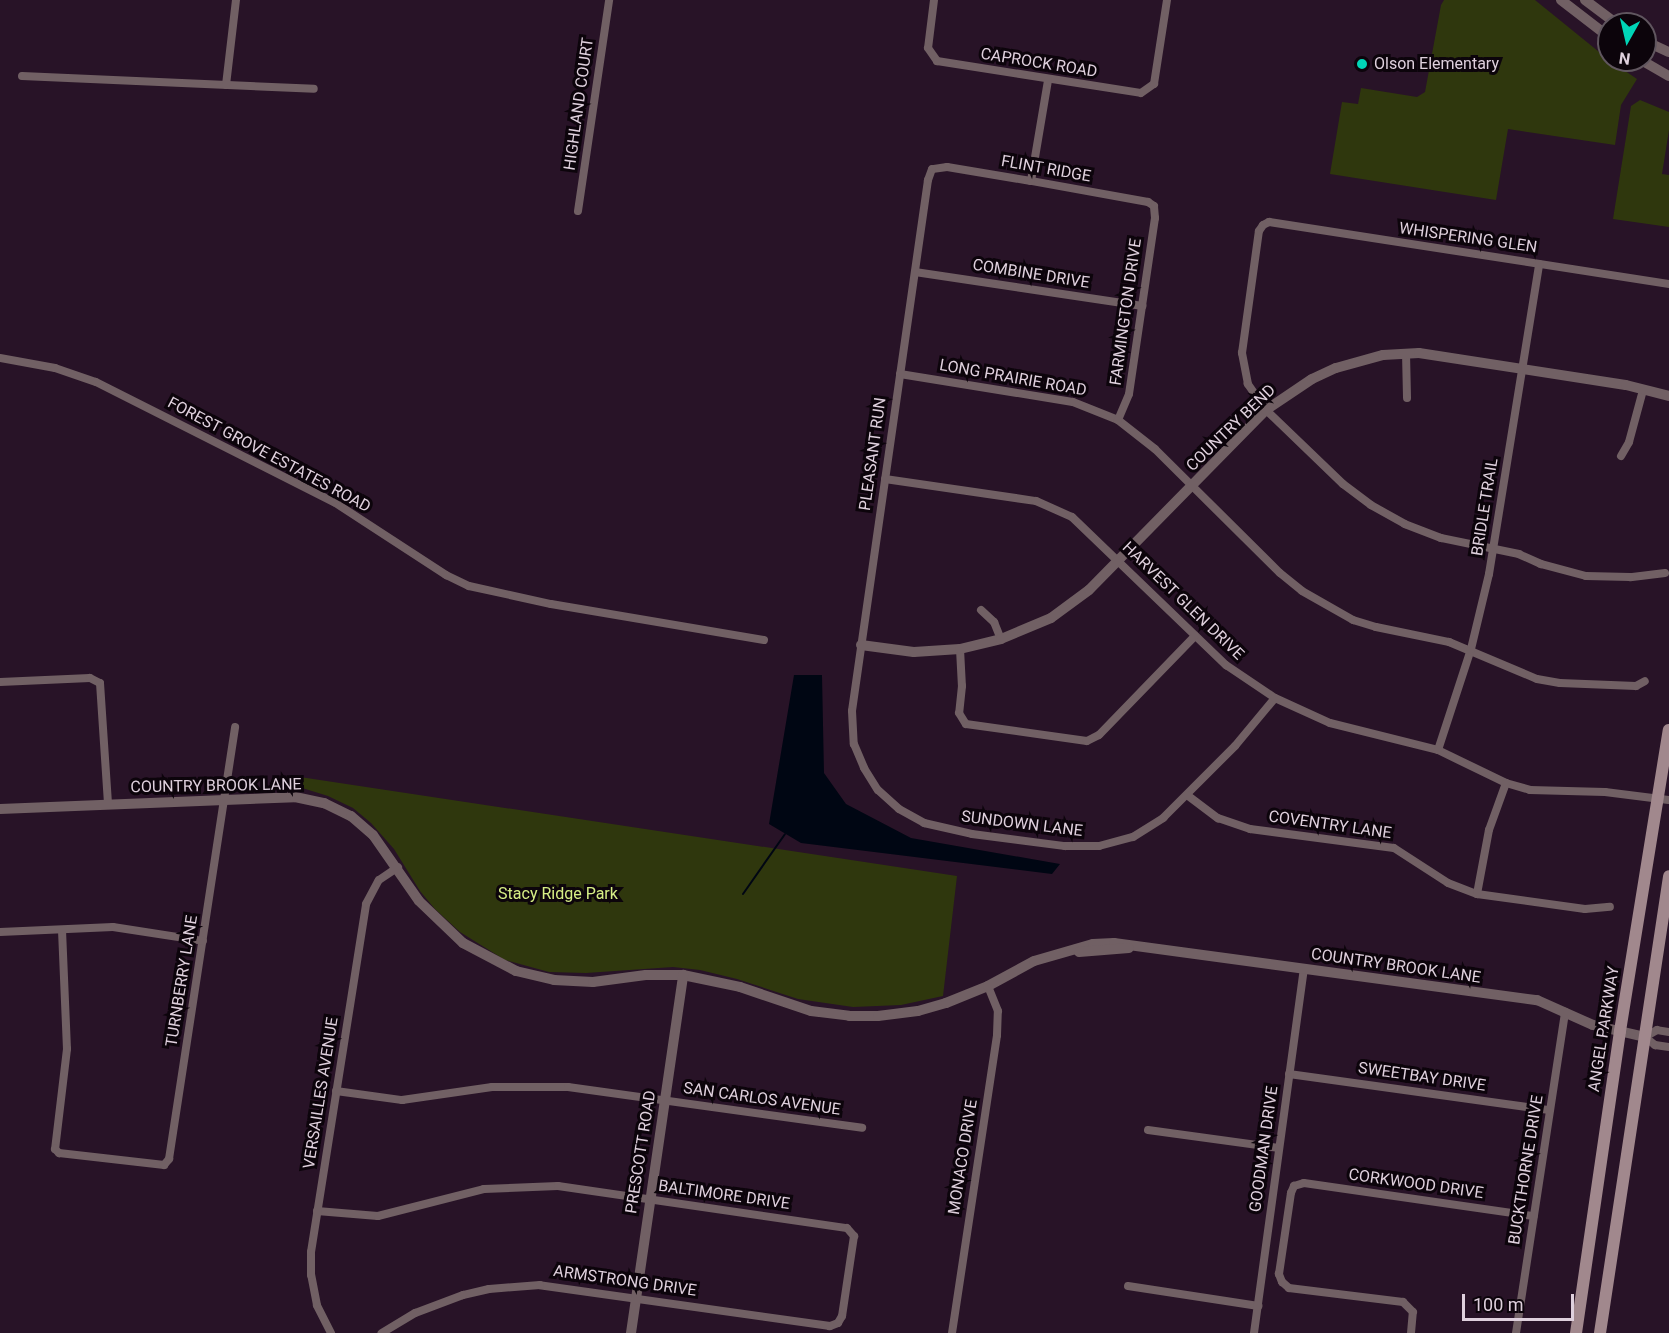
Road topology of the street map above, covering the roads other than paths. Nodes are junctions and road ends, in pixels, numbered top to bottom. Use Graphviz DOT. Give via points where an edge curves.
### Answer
graph roads {
  1 [pos="236,0"];
  2 [pos="609,0"];
  3 [pos="934,0"];
  4 [pos="1167,0"];
  5 [pos="1585,0"];
  6 [pos="1563,1"];
  7 [pos="1601,12"];
  8 [pos="1597,28"];
  9 [pos="22,76"];
  10 [pos="1048,80"];
  11 [pos="226,85"];
  12 [pos="314,89"];
  13 [pos="932,169"];
  14 [pos="1031,181"];
  15 [pos="1154,206"];
  16 [pos="578,212"];
  17 [pos="1539,264"];
  18 [pos="915,272"];
  19 [pos="1669,284"];
  20 [pos="1142,306"];
  21 [pos="1406,353"];
  22 [pos="0,358"];
  23 [pos="1522,368"];
  24 [pos="900,374"];
  25 [pos="1643,390"];
  26 [pos="1669,396"];
  27 [pos="1407,398"];
  28 [pos="1266,410"];
  29 [pos="1118,420"];
  30 [pos="1622,456"];
  31 [pos="885,479"];
  32 [pos="1192,486"];
  33 [pos="1494,549"];
  34 [pos="1119,561"];
  35 [pos="1665,573"];
  36 [pos="981,610"];
  37 [pos="1195,636"];
  38 [pos="1001,639"];
  39 [pos="764,640"];
  40 [pos="861,645"];
  41 [pos="960,649"];
  42 [pos="1471,649"];
  43 [pos="1646,681"];
  44 [pos="0,682"];
  45 [pos="1275,698"];
  46 [pos="236,726"];
  47 [pos="1669,730"];
  48 [pos="854,744"];
  49 [pos="1438,750"];
  50 [pos="1506,783"];
  51 [pos="1187,795"];
  52 [pos="226,799"];
  53 [pos="1664,799"];
  54 [pos="108,804"];
  55 [pos="0,809"];
  56 [pos="398,867"];
  57 [pos="1669,876"];
  58 [pos="1477,894"];
  59 [pos="1610,906"];
  60 [pos="62,930"];
  61 [pos="0,932"];
  62 [pos="203,941"];
  63 [pos="1304,969"];
  64 [pos="683,975"];
  65 [pos="988,986"];
  66 [pos="1565,1012"];
  67 [pos="1620,1031"];
  68 [pos="1669,1032"];
  69 [pos="1645,1037"];
  70 [pos="1669,1047"];
  71 [pos="1289,1074"];
  72 [pos="336,1091"];
  73 [pos="664,1099"];
  74 [pos="1550,1110"];
  75 [pos="862,1128"];
  76 [pos="1148,1130"];
  77 [pos="1279,1148"];
  78 [pos="649,1199"];
  79 [pos="317,1211"];
  80 [pos="1534,1216"];
  81 [pos="1128,1286"];
  82 [pos="634,1297"];
  83 [pos="1258,1306"];
  84 [pos="836,1324"];
  85 [pos="331,1333"];
  86 [pos="382,1333"];
  87 [pos="630,1333"];
  88 [pos="952,1333"];
  89 [pos="1254,1333"];
  90 [pos="1411,1333"];
  91 [pos="1516,1333"];
  92 [pos="1576,1333"];
  93 [pos="1600,1333"];
  1 -- 11 [label="street"];
  2 -- 16 [label="street, HIGHLAND COURT"];
  3 -- 10 [label="street, CAPROCK ROAD" via="927,42 930,55 942,63"];
  4 -- 10 [label="street, CAPROCK ROAD" via="1155,78 1146,92"];
  5 -- 7 [label="street"];
  6 -- 8 [label="street"];
  9 -- 11 [label="street"];
  10 -- 14 [label="street"];
  11 -- 12 [label="street"];
  13 -- 14 [label="street, FLINT RIDGE" via="947,167"];
  13 -- 18 [label="street, PLEASANT RUN"];
  14 -- 15 [label="street, FLINT RIDGE"];
  15 -- 20 [label="street, FARMINGTON DRIVE"];
  17 -- 19 [label="street, WHISPERING GLEN"];
  17 -- 23 [label="street, BRIDLE TRAIL"];
  17 -- 28 [label="street, WHISPERING GLEN" via="1273,222 1263,225 1242,353 1248,384"];
  18 -- 20 [label="street, COMBINE DRIVE"];
  18 -- 24 [label="street, PLEASANT RUN"];
  20 -- 29 [label="street, FARMINGTON DRIVE" via="1129,394"];
  21 -- 23 [label="street, COUNTRY BEND"];
  21 -- 27 [label="street"];
  21 -- 28 [label="street, COUNTRY BEND" via="1336,368 1311,379"];
  22 -- 39 [label="street, FOREST GROVE ESTATES ROAD" via="56,368 96,382 334,502 469,586"];
  23 -- 25 [label="street, COUNTRY BEND"];
  23 -- 33 [label="street, BRIDLE TRAIL"];
  24 -- 29 [label="street, LONG PRAIRIE ROAD" via="1073,402"];
  24 -- 31 [label="street, PLEASANT RUN"];
  25 -- 26 [label="street, COUNTRY BEND"];
  25 -- 30 [label="street"];
  28 -- 32 [label="street, COUNTRY BEND"];
  28 -- 33 [label="street" via="1343,484 1371,505 1442,538"];
  29 -- 32 [label="street, LONG PRAIRIE ROAD" via="1155,448"];
  31 -- 34 [label="street, HARVEST GLEN DRIVE" via="1036,501 1087,529"];
  31 -- 40 [label="street, PLEASANT RUN"];
  32 -- 34 [label="street, COUNTRY BEND"];
  32 -- 42 [label="street, LONG PRAIRIE ROAD" via="1280,573 1332,610 1376,627"];
  33 -- 35 [label="street" via="1586,576"];
  33 -- 42 [label="street, BRIDLE TRAIL"];
  34 -- 37 [label="street, HARVEST GLEN DRIVE"];
  34 -- 38 [label="street, COUNTRY BEND" via="1071,605 1031,628"];
  36 -- 38 [label="street" via="994,622"];
  37 -- 41 [label="street" via="1093,739 1080,741 976,727 963,721 958,713 962,686"];
  37 -- 45 [label="street, HARVEST GLEN DRIVE" via="1226,665"];
  38 -- 41 [label="street, COUNTRY BEND"];
  40 -- 41 [label="street, COUNTRY BEND" via="914,652"];
  40 -- 48 [label="street, PLEASANT RUN" via="852,711"];
  42 -- 43 [label="street, LONG PRAIRIE ROAD" via="1537,679 1636,686"];
  42 -- 49 [label="street, BRIDLE TRAIL"];
  44 -- 54 [label="street" via="90,678 98,681 102,688"];
  45 -- 49 [label="street, HARVEST GLEN DRIVE" via="1330,723"];
  45 -- 51 [label="street, SUNDOWN LANE"];
  46 -- 52 [label="street, TURNBERRY LANE"];
  47 -- 53 [label="main road, ANGEL PARKWAY"];
  48 -- 51 [label="street, SUNDOWN LANE" via="878,790 899,809 924,823 972,834 1065,846 1099,846 1147,830"];
  49 -- 50 [label="street, HARVEST GLEN DRIVE"];
  50 -- 53 [label="street, HARVEST GLEN DRIVE" via="1545,792 1605,792"];
  50 -- 58 [label="street" via="1489,830"];
  51 -- 58 [label="street, COVENTRY LANE" via="1218,818 1250,829 1394,848 1448,884"];
  52 -- 54 [label="street, COUNTRY BROOK LANE"];
  52 -- 56 [label="street, COUNTRY BROOK LANE" via="295,797 324,803 363,825"];
  52 -- 62 [label="street, TURNBERRY LANE"];
  53 -- 67 [label="main road, ANGEL PARKWAY"];
  54 -- 55 [label="street, COUNTRY BROOK LANE"];
  56 -- 64 [label="street, COUNTRY BROOK LANE" via="419,901 447,930 479,954 516,971 573,982"];
  56 -- 72 [label="street, VERSAILLES AVENUE" via="379,880 366,904"];
  57 -- 69 [label="main road"];
  58 -- 59 [label="street, COVENTRY LANE" via="1585,909"];
  60 -- 61 [label="street"];
  60 -- 62 [label="street" via="113,927"];
  60 -- 62 [label="street, TURNBERRY LANE" via="67,1049 56,1150 137,1164 164,1165 170,1159"];
  63 -- 65 [label="street, COUNTRY BROOK LANE" via="1137,947 1064,952 1034,961"];
  63 -- 66 [label="street, COUNTRY BROOK LANE" via="1537,1000"];
  63 -- 71 [label="street, GOODMAN DRIVE"];
  64 -- 65 [label="street, COUNTRY BROOK LANE" via="740,987 811,1011 849,1016 918,1011"];
  64 -- 73 [label="street, PRESCOTT ROAD"];
  65 -- 88 [label="street, MONACO DRIVE" via="998,1011 997,1035"];
  66 -- 67 [label="street, COUNTRY BROOK LANE" via="1593,1025"];
  66 -- 74 [label="street, BUCKTHORNE DRIVE"];
  67 -- 69 [label="street, COUNTRY BROOK LANE"];
  67 -- 92 [label="main road, ANGEL PARKWAY"];
  68 -- 69 [label="street, COUNTRY BROOK LANE" via="1657,1030"];
  69 -- 70 [label="street, COUNTRY BROOK LANE" via="1655,1045"];
  69 -- 93 [label="main road"];
  71 -- 74 [label="street, SWEETBAY DRIVE"];
  71 -- 77 [label="street, GOODMAN DRIVE"];
  72 -- 73 [label="street, SAN CARLOS AVENUE" via="402,1100 484,1088 543,1086"];
  72 -- 79 [label="street, VERSAILLES AVENUE"];
  73 -- 75 [label="street, SAN CARLOS AVENUE"];
  73 -- 78 [label="street, PRESCOTT ROAD"];
  74 -- 80 [label="street, BUCKTHORNE DRIVE"];
  76 -- 77 [label="street"];
  77 -- 83 [label="street, GOODMAN DRIVE"];
  78 -- 79 [label="street, BALTIMORE DRIVE" via="558,1186 512,1186 448,1196 378,1216"];
  78 -- 82 [label="street, PRESCOTT ROAD"];
  78 -- 84 [label="street, BALTIMORE DRIVE" via="850,1229 854,1239 842,1316"];
  79 -- 85 [label="street, VERSAILLES AVENUE" via="311,1275 317,1305"];
  80 -- 90 [label="street, CORKWOOD DRIVE" via="1304,1183 1295,1185 1279,1274 1282,1282 1289,1288 1403,1302 1413,1312"];
  80 -- 91 [label="street, BUCKTHORNE DRIVE"];
  81 -- 83 [label="street"];
  82 -- 84 [label="street, ARMSTRONG DRIVE"];
  82 -- 86 [label="street, ARMSTRONG DRIVE" via="540,1285 489,1289 438,1303"];
  82 -- 87 [label="street, PRESCOTT ROAD"];
  83 -- 89 [label="street, GOODMAN DRIVE"];
}
